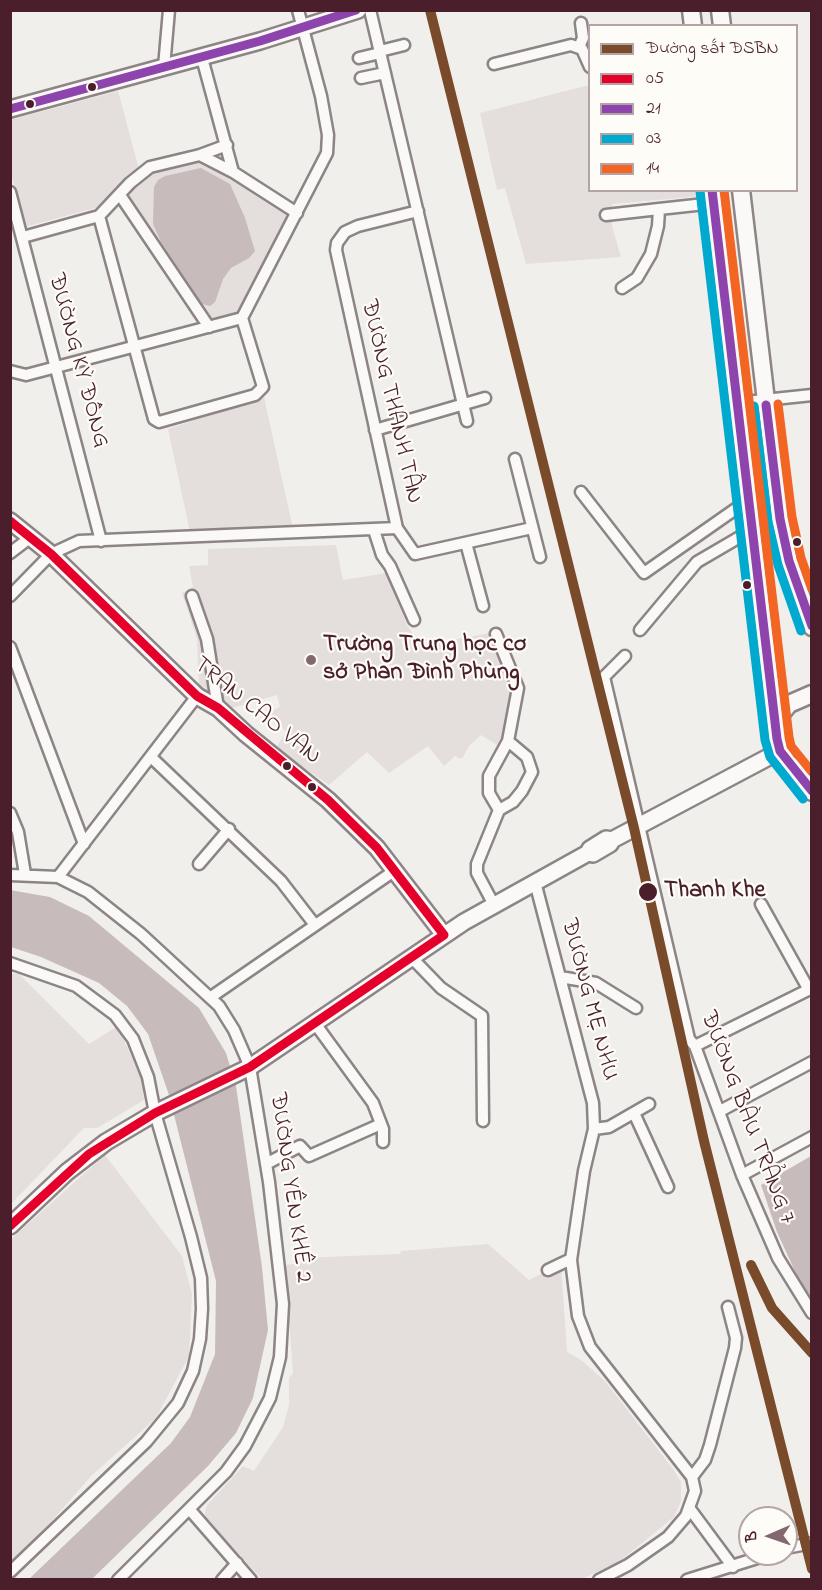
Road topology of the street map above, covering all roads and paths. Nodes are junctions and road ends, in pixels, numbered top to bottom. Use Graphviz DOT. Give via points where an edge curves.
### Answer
graph roads {
  1 [pos="169,10"];
  2 [pos="298,10"];
  3 [pos="358,10"];
  4 [pos="370,10"];
  5 [pos="581,23"];
  6 [pos="303,27"];
  7 [pos="404,45"];
  8 [pos="579,47"];
  9 [pos="380,52"];
  10 [pos="202,58"];
  11 [pos="359,58"];
  12 [pos="588,63"];
  13 [pos="494,64"];
  14 [pos="164,67"];
  15 [pos="385,73"];
  16 [pos="361,78"];
  17 [pos="10,109"];
  18 [pos="227,145"];
  19 [pos="200,155"];
  20 [pos="233,172"];
  21 [pos="10,192"];
  22 [pos="741,192"];
  23 [pos="120,195"];
  24 [pos="713,197"];
  25 [pos="658,209"];
  26 [pos="418,211"];
  27 [pos="297,213"];
  28 [pos="606,215"];
  29 [pos="99,216"];
  30 [pos="22,237"];
  31 [pos="622,288"];
  32 [pos="242,318"];
  33 [pos="209,327"];
  34 [pos="134,346"];
  35 [pos="57,367"];
  36 [pos="10,371"];
  37 [pos="812,395"];
  38 [pos="485,398"];
  39 [pos="766,400"];
  40 [pos="736,403"];
  41 [pos="463,404"];
  42 [pos="467,421"];
  43 [pos="375,430"];
  44 [pos="516,459"];
  45 [pos="581,492"];
  46 [pos="747,501"];
  47 [pos="10,521"];
  48 [pos="397,528"];
  49 [pos="532,528"];
  50 [pos="374,530"];
  51 [pos="750,531"];
  52 [pos="31,537"];
  53 [pos="101,540"];
  54 [pos="466,543"];
  55 [pos="10,553"];
  56 [pos="51,554"];
  57 [pos="540,558"];
  58 [pos="10,596"];
  59 [pos="192,596"];
  60 [pos="483,606"];
  61 [pos="414,620"];
  62 [pos="812,627"];
  63 [pos="640,630"];
  64 [pos="496,634"];
  65 [pos="10,647"];
  66 [pos="625,656"];
  67 [pos="812,694"];
  68 [pos="197,696"];
  69 [pos="218,708"];
  70 [pos="508,741"];
  71 [pos="782,751"];
  72 [pos="152,758"];
  73 [pos="812,774"];
  74 [pos="812,792"];
  75 [pos="499,810"];
  76 [pos="10,813"];
  77 [pos="639,825"];
  78 [pos="229,829"];
  79 [pos="84,844"];
  80 [pos="199,864"];
  81 [pos="394,871"];
  82 [pos="25,874"];
  83 [pos="10,875"];
  84 [pos="58,877"];
  85 [pos="535,882"];
  86 [pos="761,904"];
  87 [pos="494,905"];
  88 [pos="315,925"];
  89 [pos="444,935"];
  90 [pos="411,957"];
  91 [pos="10,963"];
  92 [pos="561,977"];
  93 [pos="810,989"];
  94 [pos="211,996"];
  95 [pos="636,1008"];
  96 [pos="314,1022"];
  97 [pos="695,1046"];
  98 [pos="812,1062"];
  99 [pos="250,1067"];
  100 [pos="649,1104"];
  101 [pos="162,1110"];
  102 [pos="720,1111"];
  103 [pos="634,1113"];
  104 [pos="483,1120"];
  105 [pos="381,1124"];
  106 [pos="594,1129"];
  107 [pos="812,1137"];
  108 [pos="383,1142"];
  109 [pos="266,1164"];
  110 [pos="742,1174"];
  111 [pos="668,1187"];
  112 [pos="10,1226"];
  113 [pos="571,1259"];
  114 [pos="549,1270"];
  115 [pos="728,1307"];
  116 [pos="812,1313"];
  117 [pos="692,1477"];
  118 [pos="690,1509"];
  119 [pos="190,1510"];
  120 [pos="237,1563"];
  121 [pos="738,1565"];
  122 [pos="733,1567"];
  123 [pos="10,1572"];
  124 [pos="118,1580"];
  125 [pos="222,1580"];
  126 [pos="251,1580"];
  127 [pos="598,1580"];
  128 [pos="687,1580"];
  1 -- 14 [label="street"];
  2 -- 6 [label="street"];
  3 -- 6 [label="main road"];
  4 -- 9 [label="street"];
  5 -- 8 [label="street" via="583,38"];
  6 -- 10 [label="main road"];
  6 -- 27 [label="street" via="328,135 327,153"];
  7 -- 9 [label="street"];
  8 -- 12 [label="street"];
  8 -- 13 [label="street" via="556,47"];
  9 -- 11 [label="street"];
  9 -- 15 [label="street"];
  10 -- 14 [label="main road"];
  10 -- 18 [label="street"];
  14 -- 17 [label="main road"];
  15 -- 16 [label="street"];
  15 -- 26 [label="street"];
  18 -- 19 [label="street"];
  18 -- 20 [label="street"];
  19 -- 20 [label="street"];
  19 -- 23 [label="street" via="150,167"];
  20 -- 27 [label="street"];
  21 -- 30 [label="street, ĐƯỜNG KỲ ĐỒNG"];
  22 -- 39 [label="main road"];
  23 -- 29 [label="street"];
  23 -- 33 [label="street"];
  24 -- 25 [label="street"];
  24 -- 40 [label="main road"];
  25 -- 28 [label="street"];
  25 -- 31 [label="street" via="651,254 637,278"];
  26 -- 41 [label="street"];
  26 -- 43 [label="street, ĐƯỜNG THANH TÂN" via="358,226 345,232 337,243"];
  27 -- 32 [label="street"];
  29 -- 30 [label="street"];
  29 -- 34 [label="street"];
  30 -- 35 [label="street, ĐƯỜNG KỲ ĐỒNG"];
  32 -- 33 [label="street"];
  32 -- 34 [label="street" via="263,387 244,400 159,422 154,419"];
  33 -- 34 [label="street"];
  34 -- 35 [label="street"];
  35 -- 36 [label="street" via="26,375"];
  35 -- 53 [label="street, ĐƯỜNG KỲ ĐỒNG"];
  37 -- 39 [label="street"];
  38 -- 41 [label="street"];
  39 -- 40 [label="street"];
  39 -- 62 [label="main road" via="789,561"];
  40 -- 46 [label="main road"];
  41 -- 42 [label="street"];
  41 -- 43 [label="street"];
  43 -- 48 [label="street, ĐƯỜNG THANH TÂN"];
  44 -- 49 [label="street"];
  45 -- 46 [label="street" via="644,573"];
  46 -- 51 [label="main road"];
  47 -- 52 [label="main road, TRAN CAO VAN"];
  48 -- 50 [label="street, ĐƯỜNG THANH TÂN"];
  48 -- 54 [label="street" via="415,554"];
  49 -- 54 [label="street"];
  49 -- 57 [label="street"];
  50 -- 53 [label="street, ĐƯỜNG THANH TÂN"];
  50 -- 61 [label="street"];
  51 -- 63 [label="street" via="697,562"];
  51 -- 71 [label="main road"];
  52 -- 55 [label="street"];
  52 -- 56 [label="main road, TRAN CAO VAN"];
  53 -- 56 [label="street, ĐƯỜNG THANH TÂN" via="79,541"];
  54 -- 60 [label="street"];
  56 -- 58 [label="street"];
  56 -- 68 [label="main road, TRAN CAO VAN"];
  59 -- 69 [label="street" via="207,639"];
  64 -- 70 [label="street" via="518,688"];
  65 -- 79 [label="street"];
  66 -- 77 [label="street, ĐƯỜNG BÀU TRẢNG 7" via="604,677"];
  67 -- 71 [label="main road" via="794,701 781,714"];
  68 -- 69 [label="main road, TRAN CAO VAN"];
  68 -- 72 [label="street"];
  69 -- 81 [label="main road, TRAN CAO VAN" via="328,800"];
  70 -- 75 [label="street" via="493,765 487,787"];
  70 -- 75 [label="street" via="527,757 532,772 517,798"];
  71 -- 73 [label="main road" via="799,771"];
  71 -- 74 [label="main road"];
  71 -- 77 [label="main road"];
  72 -- 78 [label="street"];
  72 -- 79 [label="street"];
  75 -- 87 [label="street" via="477,864 480,880"];
  76 -- 82 [label="street" via="18,832"];
  77 -- 85 [label="main road" via="593,854"];
  77 -- 97 [label="street, ĐƯỜNG BÀU TRẢNG 7" via="689,1039"];
  78 -- 80 [label="street"];
  78 -- 88 [label="street" via="281,881"];
  79 -- 84 [label="street"];
  81 -- 88 [label="street"];
  81 -- 89 [label="main road, TRAN CAO VAN"];
  82 -- 83 [label="street, ĐƯỜNG YÊN KHÊ 2"];
  82 -- 84 [label="street, ĐƯỜNG YÊN KHÊ 2"];
  84 -- 94 [label="street, ĐƯỜNG YÊN KHÊ 2" via="107,906"];
  85 -- 87 [label="main road"];
  85 -- 92 [label="street, ĐƯỜNG MẸ NHU"];
  86 -- 93 [label="street"];
  87 -- 89 [label="main road"];
  88 -- 94 [label="street"];
  89 -- 90 [label="main road"];
  90 -- 96 [label="main road"];
  90 -- 104 [label="street" via="441,988 482,1016"];
  91 -- 101 [label="street" via="76,986 115,1015 134,1039"];
  92 -- 95 [label="street" via="596,983"];
  92 -- 106 [label="street, ĐƯỜNG MẸ NHU" via="593,1103"];
  93 -- 97 [label="street"];
  94 -- 99 [label="street, ĐƯỜNG YÊN KHÊ 2" via="234,1030"];
  96 -- 99 [label="main road"];
  96 -- 105 [label="street" via="373,1103"];
  97 -- 102 [label="street, ĐƯỜNG BÀU TRẢNG 7"];
  98 -- 102 [label="street"];
  99 -- 101 [label="main road"];
  99 -- 109 [label="street, ĐƯỜNG YÊN KHÊ 2"];
  100 -- 103 [label="street"];
  101 -- 112 [label="main road" via="89,1154"];
  101 -- 123 [label="street" via="201,1278 200,1339 193,1371 178,1403 146,1442"];
  102 -- 110 [label="street, ĐƯỜNG BÀU TRẢNG 7"];
  103 -- 106 [label="street" via="609,1127"];
  103 -- 111 [label="street"];
  105 -- 108 [label="street"];
  105 -- 109 [label="street" via="309,1156 300,1146"];
  106 -- 113 [label="street, ĐƯỜNG MẸ NHU"];
  107 -- 110 [label="street"];
  109 -- 119 [label="street, ĐƯỜNG YÊN KHÊ 2" via="283,1304 280,1358 270,1398 245,1446"];
  110 -- 116 [label="street, ĐƯỜNG BÀU TRẢNG 7" via="778,1258"];
  113 -- 114 [label="street"];
  113 -- 117 [label="street, ĐƯỜNG MẸ NHU" via="578,1316 590,1347"];
  115 -- 117 [label="street" via="735,1348 705,1460"];
  117 -- 118 [label="street" via="695,1491"];
  118 -- 122 [label="street"];
  118 -- 127 [label="street" via="662,1542"];
  119 -- 120 [label="street"];
  119 -- 124 [label="street, ĐƯỜNG YÊN KHÊ 2"];
  120 -- 125 [label="street"];
  120 -- 126 [label="street"];
  121 -- 122 [label="street"];
  122 -- 128 [label="street"];
}
